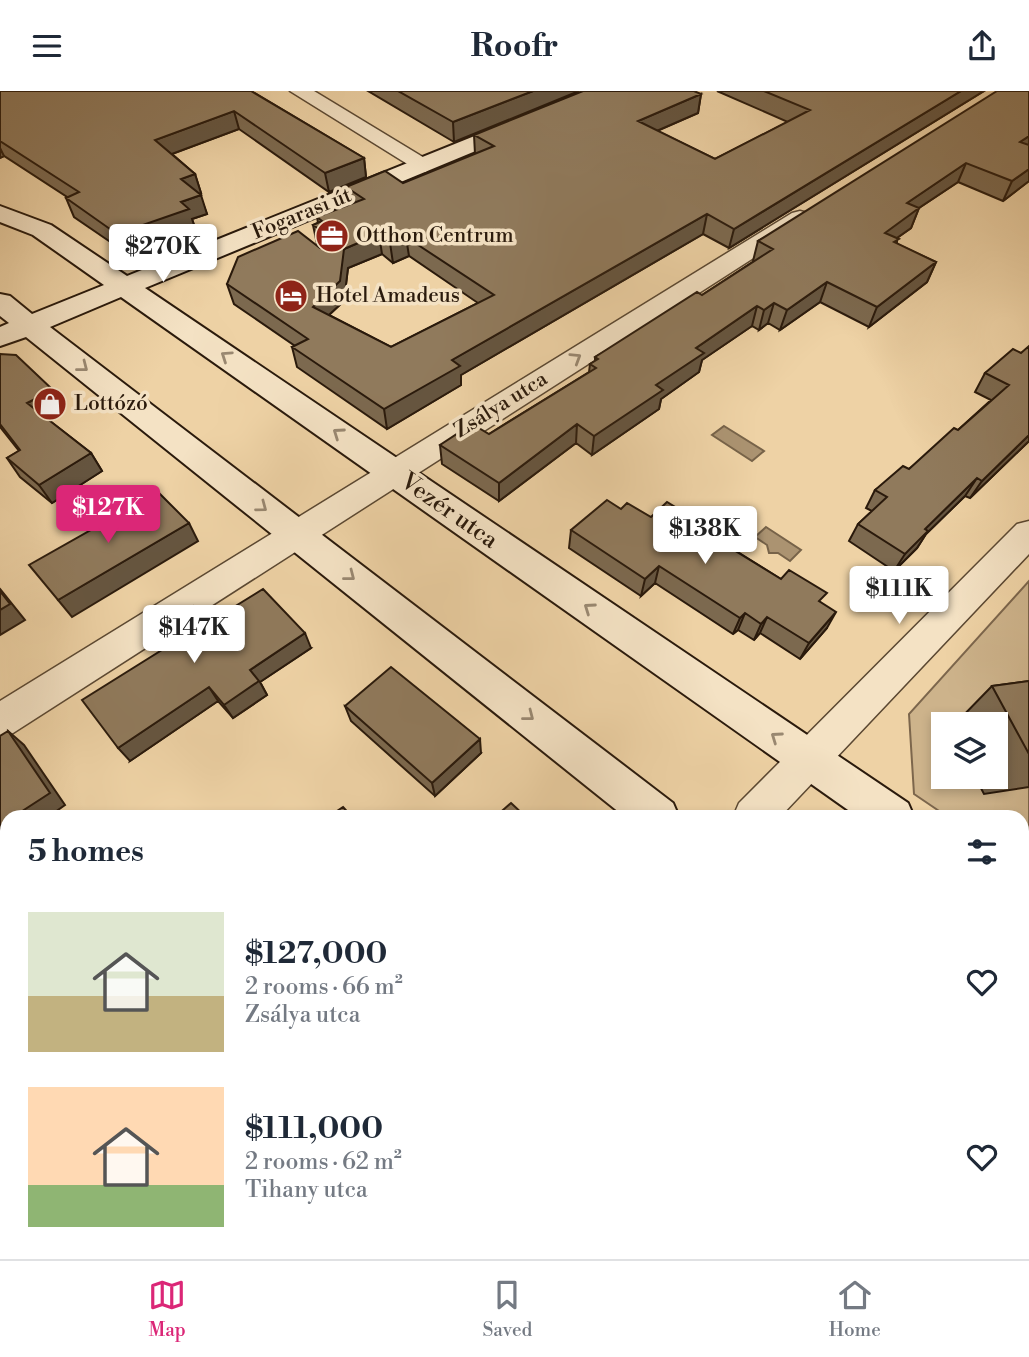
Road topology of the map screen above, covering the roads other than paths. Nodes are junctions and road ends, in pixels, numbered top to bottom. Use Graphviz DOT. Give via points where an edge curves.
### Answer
graph roads {
  1 [pos="300,91"];
  2 [pos="604,91"];
  3 [pos="425,165"];
  4 [pos="816,208"];
  5 [pos="0,213"];
  6 [pos="123,286"];
  7 [pos="0,302"];
  8 [pos="175,321"];
  9 [pos="29,325"];
  10 [pos="0,337"];
  11 [pos="394,473"];
  12 [pos="1029,533"];
  13 [pos="296,534"];
  14 [pos="0,721"];
  15 [pos="809,759"];
  16 [pos="649,810"];
  17 [pos="760,810"];
  18 [pos="883,810"];
  1 -- 3 [label="street"];
  2 -- 3 [label="street, Fogarasi út"];
  3 -- 6 [label="street, Fogarasi út"];
  11 -- 4 [label="street, Zsálya utca, one-way"];
  5 -- 6 [label="street, Vezér utca" via="42,230"];
  6 -- 8 [label="street, Vezér utca"];
  6 -- 9 [label="street, Fogarasi út"];
  7 -- 9 [label="street"];
  8 -- 9 [label="street" via="117,309 86,309"];
  11 -- 8 [label="street, Vezér utca, one-way"];
  9 -- 10 [label="street, Fogarasi út"];
  9 -- 13 [label="street, one-way"];
  11 -- 13 [label="street, Zsálya utca"];
  15 -- 11 [label="street, Vezér utca, one-way"];
  12 -- 15 [label="street"];
  13 -- 14 [label="street, Zsálya utca"];
  13 -- 16 [label="street, one-way"];
  15 -- 17 [label="street"];
  15 -- 18 [label="street, Vezér utca"];
}
